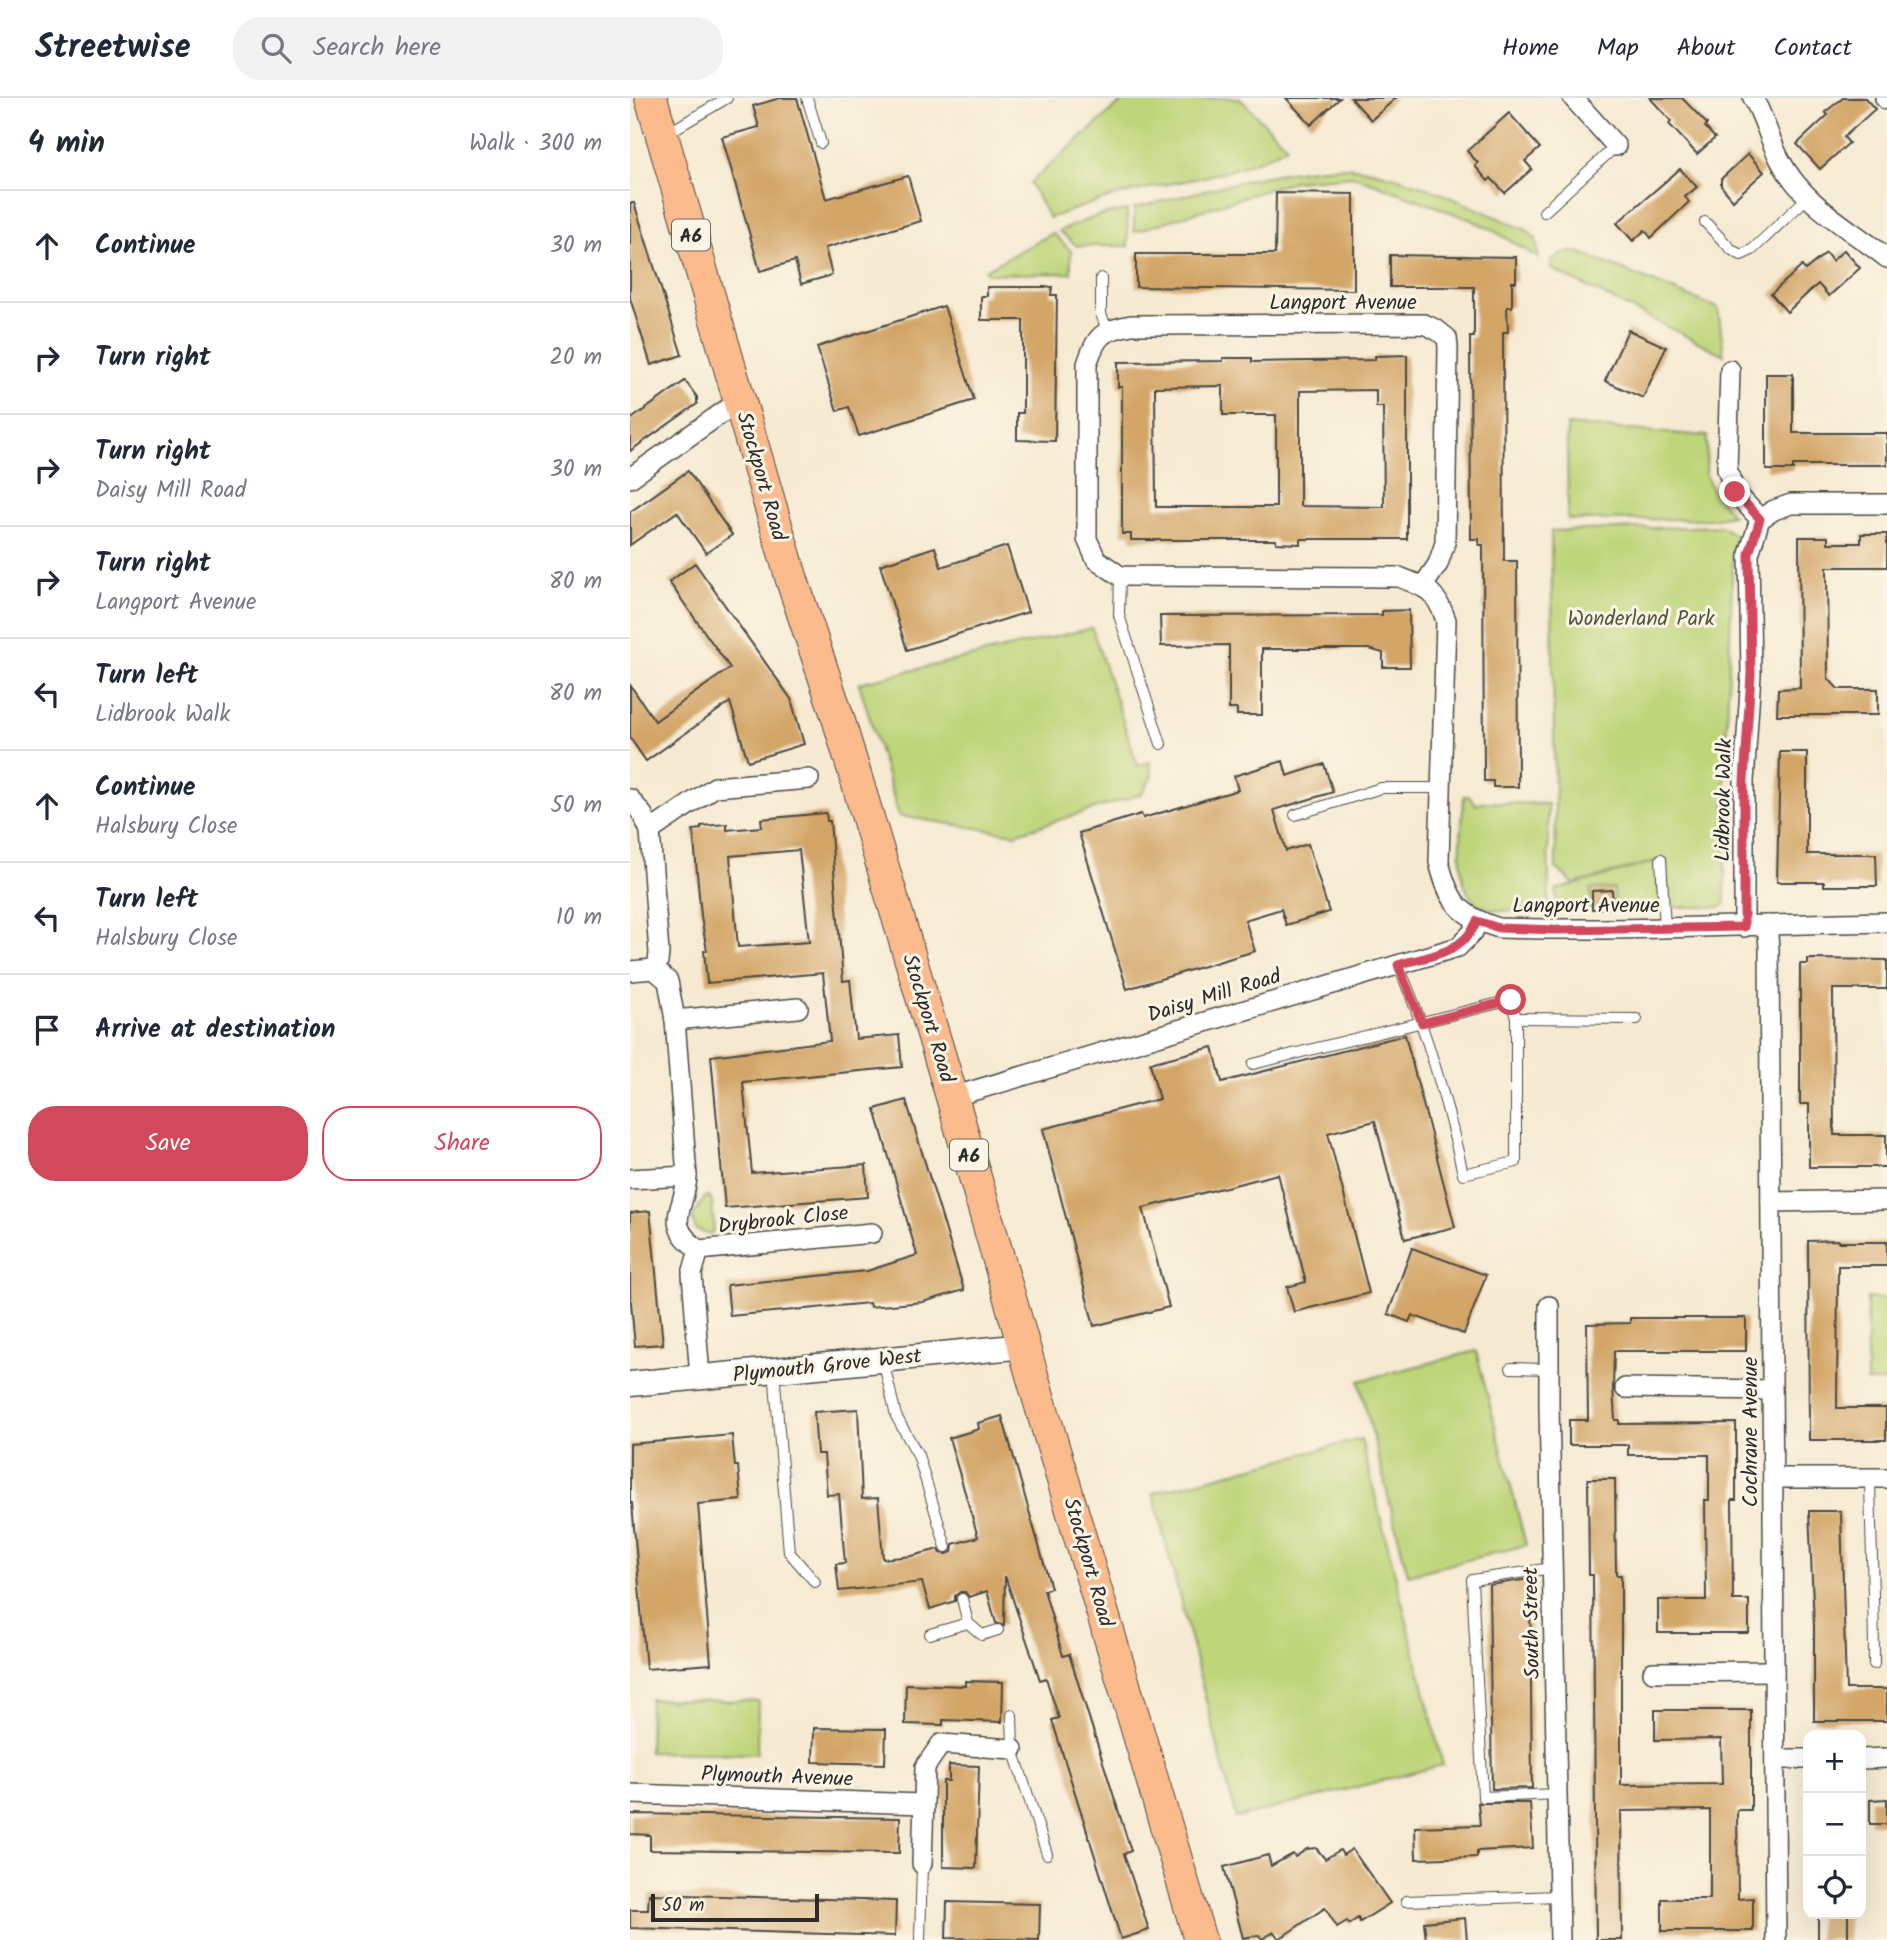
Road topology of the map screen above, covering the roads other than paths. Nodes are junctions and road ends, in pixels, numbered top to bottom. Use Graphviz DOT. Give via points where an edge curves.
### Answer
graph roads {
  1 [pos="651,98"];
  2 [pos="727,98"];
  3 [pos="807,98"];
  4 [pos="1573,98"];
  5 [pos="1776,98"];
  6 [pos="1757,105"];
  7 [pos="662,136"];
  8 [pos="821,143"];
  9 [pos="1616,146"];
  10 [pos="1807,198"];
  11 [pos="1544,212"];
  12 [pos="1705,222"];
  13 [pos="1887,258"];
  14 [pos="1101,278"];
  15 [pos="1107,330"];
  16 [pos="1730,370"];
  17 [pos="740,400"];
  18 [pos="630,478"];
  19 [pos="1887,503"];
  20 [pos="1760,519"];
  21 [pos="1120,576"];
  22 [pos="1423,586"];
  23 [pos="1161,744"];
  24 [pos="809,779"];
  25 [pos="1440,788"];
  26 [pos="630,799"];
  27 [pos="1295,815"];
  28 [pos="650,831"];
  29 [pos="1661,859"];
  30 [pos="1477,921"];
  31 [pos="1887,922"];
  32 [pos="1767,925"];
  33 [pos="1744,927"];
  34 [pos="1665,928"];
  35 [pos="1398,965"];
  36 [pos="654,970"];
  37 [pos="630,971"];
  38 [pos="798,1008"];
  39 [pos="1516,1018"];
  40 [pos="1637,1019"];
  41 [pos="675,1020"];
  42 [pos="1422,1023"];
  43 [pos="1253,1064"];
  44 [pos="953,1097"];
  45 [pos="687,1176"];
  46 [pos="630,1180"];
  47 [pos="1887,1200"];
  48 [pos="1771,1202"];
  49 [pos="872,1233"];
  50 [pos="699,1250"];
  51 [pos="1549,1306"];
  52 [pos="1025,1346"];
  53 [pos="883,1359"];
  54 [pos="1511,1368"];
  55 [pos="1549,1369"];
  56 [pos="774,1370"];
  57 [pos="700,1377"];
  58 [pos="630,1384"];
  59 [pos="1625,1388"];
  60 [pos="1772,1390"];
  61 [pos="1773,1478"];
  62 [pos="1879,1478"];
  63 [pos="946,1546"];
  64 [pos="1552,1568"];
  65 [pos="815,1582"];
  66 [pos="962,1599"];
  67 [pos="968,1623"];
  68 [pos="998,1630"];
  69 [pos="930,1634"];
  70 [pos="1874,1664"];
  71 [pos="1774,1671"];
  72 [pos="1653,1672"];
  73 [pos="1012,1715"];
  74 [pos="1013,1749"];
  75 [pos="1887,1758"];
  76 [pos="1775,1759"];
  77 [pos="1803,1759"];
  78 [pos="1866,1759"];
  79 [pos="630,1794"];
  80 [pos="1557,1794"];
  81 [pos="922,1804"];
  82 [pos="1048,1854"];
  83 [pos="922,1864"];
  84 [pos="1559,1896"];
  85 [pos="1406,1901"];
  86 [pos="920,1940"];
  87 [pos="1200,1940"];
  88 [pos="1560,1940"];
  89 [pos="1776,1940"];
  1 -- 7 [label="highway, Stockport Road / A6"];
  2 -- 7 [label="lane"];
  3 -- 8 [label="lane"];
  4 -- 9 [label="street"];
  5 -- 6 [label="street"];
  6 -- 10 [label="street" via="1780,160"];
  7 -- 17 [label="highway, Stockport Road / A6"];
  9 -- 11 [label="lane"];
  10 -- 12 [label="lane" via="1741,255"];
  10 -- 13 [label="street"];
  14 -- 15 [label="lane" via="1101,314"];
  15 -- 21 [label="street" via="1094,345 1087,364 1087,539 1096,559"];
  15 -- 22 [label="street, Langport Avenue" via="1131,325 1424,324 1447,338 1445,543"];
  16 -- 20 [label="street" via="1727,469 1735,492"];
  17 -- 18 [label="street"];
  17 -- 44 [label="highway, Stockport Road / A6"];
  19 -- 20 [label="street" via="1791,504"];
  20 -- 33 [label="street, Lidbrook Walk" via="1749,554 1751,674 1744,781"];
  21 -- 22 [label="street" via="1399,577"];
  21 -- 23 [label="lane" via="1119,615"];
  22 -- 25 [label="street" via="1439,599 1446,620"];
  24 -- 28 [label="street" via="715,787"];
  25 -- 27 [label="lane" via="1381,788"];
  25 -- 30 [label="street" via="1439,862 1444,882 1459,908"];
  26 -- 28 [label="street"];
  28 -- 36 [label="street" via="659,953"];
  29 -- 34 [label="lane"];
  30 -- 34 [label="street, Langport Avenue" via="1499,928"];
  30 -- 35 [label="street, Daisy Mill Road" via="1458,947"];
  31 -- 32 [label="street, Langport Avenue"];
  32 -- 33 [label="street, Langport Avenue"];
  32 -- 48 [label="street, Cochrane Avenue"];
  33 -- 34 [label="street, Langport Avenue"];
  35 -- 42 [label="lane"];
  35 -- 44 [label="street, Daisy Mill Road"];
  36 -- 37 [label="street"];
  36 -- 41 [label="street" via="668,981"];
  38 -- 41 [label="street"];
  39 -- 40 [label="lane"];
  39 -- 42 [label="lane" via="1511,1000"];
  39 -- 42 [label="lane" via="1516,1162 1463,1174"];
  41 -- 45 [label="street"];
  42 -- 43 [label="lane"];
  44 -- 52 [label="highway, Stockport Road / A6"];
  45 -- 46 [label="street"];
  45 -- 50 [label="street" via="677,1223 685,1239"];
  47 -- 48 [label="street"];
  48 -- 60 [label="street, Cochrane Avenue"];
  49 -- 50 [label="street, Drybrook Close"];
  50 -- 57 [label="street" via="692,1274"];
  51 -- 55 [label="street, South Street"];
  52 -- 53 [label="street, Plymouth Grove West"];
  52 -- 87 [label="highway, Stockport Road / A6"];
  53 -- 56 [label="street, Plymouth Grove West"];
  53 -- 63 [label="lane" via="896,1416 918,1455"];
  54 -- 55 [label="lane"];
  55 -- 64 [label="street, South Street"];
  56 -- 57 [label="street, Plymouth Grove West"];
  56 -- 65 [label="lane" via="789,1552"];
  57 -- 58 [label="street, Plymouth Grove West"];
  59 -- 60 [label="street"];
  60 -- 61 [label="street, Cochrane Avenue"];
  61 -- 62 [label="street"];
  61 -- 71 [label="street, Cochrane Avenue"];
  62 -- 70 [label="lane" via="1871,1549"];
  64 -- 80 [label="street, South Street"];
  64 -- 80 [label="lane" via="1472,1580 1483,1797"];
  66 -- 67 [label="lane"];
  67 -- 68 [label="lane" via="982,1634"];
  67 -- 69 [label="lane"];
  71 -- 72 [label="street"];
  71 -- 76 [label="street, Cochrane Avenue"];
  73 -- 74 [label="lane"];
  74 -- 81 [label="street" via="941,1744 925,1767"];
  74 -- 82 [label="lane"];
  75 -- 78 [label="street"];
  76 -- 77 [label="street"];
  76 -- 89 [label="street, Cochrane Avenue"];
  79 -- 81 [label="street, Plymouth Avenue"];
  80 -- 84 [label="street, South Street"];
  81 -- 83 [label="street"];
  83 -- 86 [label="lane"];
  84 -- 85 [label="lane"];
  84 -- 88 [label="street, South Street"];
}
